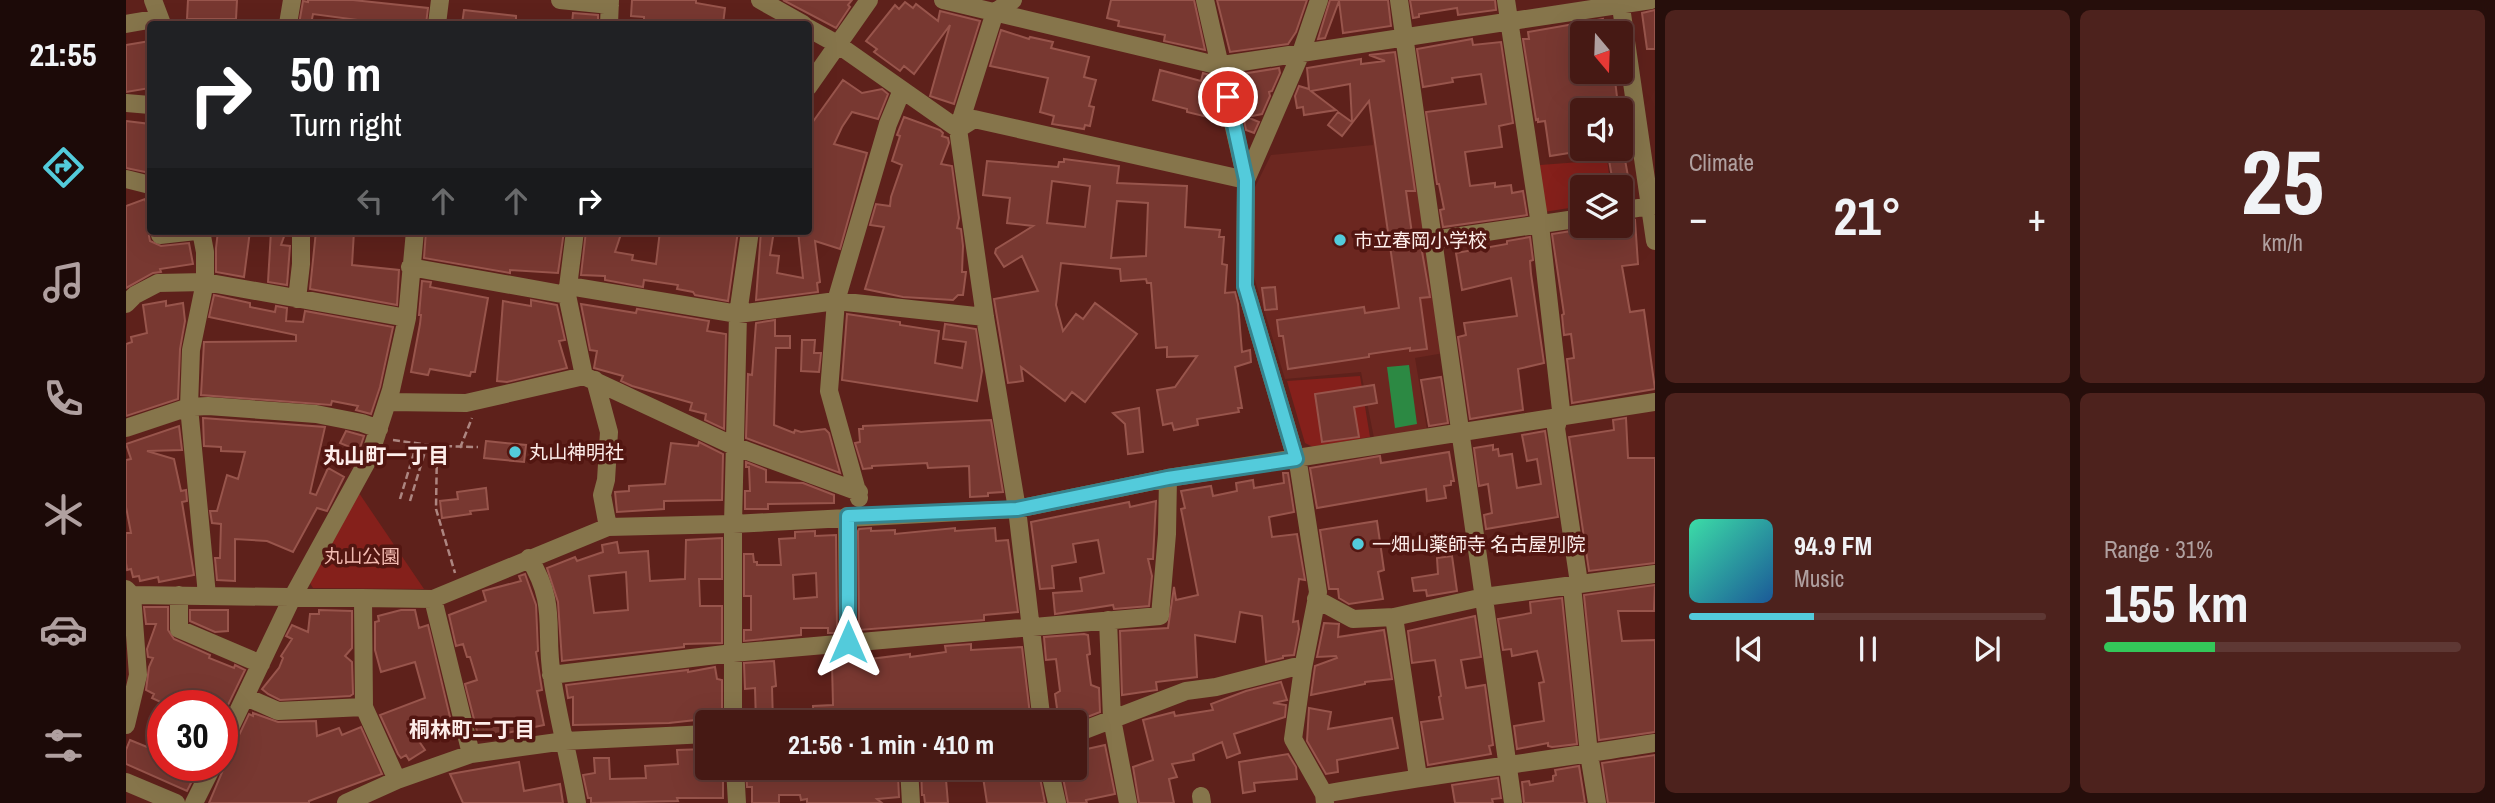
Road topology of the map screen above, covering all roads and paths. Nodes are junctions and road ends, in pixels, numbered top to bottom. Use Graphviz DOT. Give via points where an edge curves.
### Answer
graph roads {
  1 [pos="153,0"];
  2 [pos="292,0"];
  3 [pos="440,0"];
  4 [pos="561,0"];
  5 [pos="760,0"];
  6 [pos="869,0"];
  7 [pos="943,0"];
  8 [pos="1013,0"];
  9 [pos="1205,0"];
  10 [pos="1319,0"];
  11 [pos="1399,0"];
  12 [pos="1506,0"];
  13 [pos="1651,0"];
  14 [pos="1620,2"];
  15 [pos="610,3"];
  16 [pos="995,12"];
  17 [pos="161,21"];
  18 [pos="288,21"];
  19 [pos="438,21"];
  20 [pos="609,21"];
  21 [pos="798,21"];
  22 [pos="147,22"];
  23 [pos="1509,22"];
  24 [pos="126,24"];
  25 [pos="812,30"];
  26 [pos="1404,37"];
  27 [pos="837,44"];
  28 [pos="1301,53"];
  29 [pos="1221,63"];
  30 [pos="812,81"];
  31 [pos="902,90"];
  32 [pos="126,103"];
  33 [pos="147,105"];
  34 [pos="958,129"];
  35 [pos="1246,180"];
  36 [pos="1652,205"];
  37 [pos="1633,209"];
  38 [pos="1570,220"];
  39 [pos="1540,225"];
  40 [pos="202,235"];
  41 [pos="301,235"];
  42 [pos="414,235"];
  43 [pos="575,235"];
  44 [pos="749,235"];
  45 [pos="1433,240"];
  46 [pos="1655,241"];
  47 [pos="410,267"];
  48 [pos="205,282"];
  49 [pos="568,291"];
  50 [pos="297,299"];
  51 [pos="836,301"];
  52 [pos="126,304"];
  53 [pos="738,314"];
  54 [pos="985,317"];
  55 [pos="407,318"];
  56 [pos="589,378"];
  57 [pos="479,400"];
  58 [pos="387,402"];
  59 [pos="1655,402"];
  60 [pos="190,407"];
  61 [pos="1559,417"];
  62 [pos="126,428"];
  63 [pos="377,433"];
  64 [pos="1461,433"];
  65 [pos="416,443"];
  66 [pos="427,445"];
  67 [pos="437,446"];
  68 [pos="734,446"];
  69 [pos="478,447"];
  70 [pos="460,448"];
  71 [pos="1296,459"];
  72 [pos="1168,478"];
  73 [pos="859,492"];
  74 [pos="400,499"];
  75 [pos="410,501"];
  76 [pos="1017,509"];
  77 [pos="854,516"];
  78 [pos="733,524"];
  79 [pos="608,527"];
  80 [pos="529,558"];
  81 [pos="1655,574"];
  82 [pos="1575,584"];
  83 [pos="459,589"];
  84 [pos="129,592"];
  85 [pos="179,595"];
  86 [pos="207,595"];
  87 [pos="1485,597"];
  88 [pos="292,598"];
  89 [pos="363,599"];
  90 [pos="433,599"];
  91 [pos="1316,599"];
  92 [pos="1394,617"];
  93 [pos="1108,620"];
  94 [pos="1031,626"];
  95 [pos="131,631"];
  96 [pos="848,642"];
  97 [pos="733,653"];
  98 [pos="261,664"];
  99 [pos="1303,668"];
  100 [pos="551,675"];
  101 [pos="246,696"];
  102 [pos="364,707"];
  103 [pos="733,710"];
  104 [pos="1041,710"];
  105 [pos="238,712"];
  106 [pos="1112,719"];
  107 [pos="126,725"];
  108 [pos="1087,729"];
  109 [pos="695,735"];
  110 [pos="565,741"];
  111 [pos="1655,743"];
  112 [pos="471,754"];
  113 [pos="1589,754"];
  114 [pos="1508,766"];
  115 [pos="1418,777"];
  116 [pos="397,779"];
  117 [pos="736,780"];
  118 [pos="910,780"];
  119 [pos="1052,780"];
  120 [pos="205,781"];
  121 [pos="126,782"];
  122 [pos="1324,799"];
  123 [pos="176,803"];
  124 [pos="194,803"];
  125 [pos="346,803"];
  126 [pos="577,803"];
  127 [pos="737,803"];
  128 [pos="911,803"];
  129 [pos="1057,803"];
  130 [pos="1128,803"];
  131 [pos="1513,803"];
  132 [pos="1597,803"];
  1 -- 17 [label="street"];
  2 -- 18 [label="street"];
  3 -- 19 [label="street"];
  4 -- 15 [label="street"];
  5 -- 21 [label="street"];
  6 -- 27 [label="street"];
  7 -- 16 [label="street"];
  8 -- 16 [label="street"];
  9 -- 29 [label="street"];
  10 -- 28 [label="street"];
  11 -- 26 [label="street"];
  12 -- 23 [label="street"];
  13 -- 14 [label="street"];
  14 -- 23 [label="street"];
  14 -- 36 [label="street"];
  15 -- 20 [label="street"];
  16 -- 29 [label="street"];
  16 -- 34 [label="street"];
  22 -- 24 [label="street"];
  23 -- 26 [label="street"];
  23 -- 39 [label="street"];
  25 -- 27 [label="street"];
  26 -- 28 [label="street"];
  26 -- 45 [label="street"];
  27 -- 30 [label="street"];
  27 -- 31 [label="street"];
  28 -- 29 [label="street"];
  28 -- 35 [label="street"];
  29 -- 35 [label="street"];
  31 -- 34 [label="street"];
  31 -- 51 [label="street"];
  32 -- 33 [label="street"];
  34 -- 35 [label="street" via="974,119"];
  34 -- 54 [label="street"];
  35 -- 71 [label="street" via="1245,286"];
  36 -- 37 [label="street"];
  36 -- 46 [label="street"];
  38 -- 39 [label="street"];
  39 -- 45 [label="street"];
  39 -- 61 [label="street" via="1562,410"];
  40 -- 48 [label="street"];
  41 -- 50 [label="street"];
  42 -- 47 [label="street"];
  43 -- 49 [label="street"];
  44 -- 53 [label="street"];
  45 -- 64 [label="street"];
  47 -- 49 [label="street"];
  47 -- 55 [label="street"];
  48 -- 50 [label="street"];
  48 -- 52 [label="street" via="158,283"];
  48 -- 60 [label="street" via="191,350"];
  49 -- 53 [label="street"];
  49 -- 56 [label="street"];
  50 -- 55 [label="street"];
  51 -- 53 [label="street"];
  51 -- 54 [label="street"];
  51 -- 73 [label="street" via="830,391"];
  53 -- 68 [label="street"];
  54 -- 76 [label="street"];
  55 -- 58 [label="street"];
  56 -- 57 [label="street"];
  56 -- 68 [label="street"];
  56 -- 79 [label="street" via="609,432 602,495"];
  57 -- 58 [label="street"];
  57 -- 70 [label="path"];
  58 -- 63 [label="street"];
  59 -- 61 [label="street"];
  60 -- 62 [label="street"];
  60 -- 63 [label="street" via="316,414 362,423"];
  60 -- 86 [label="street"];
  61 -- 64 [label="street"];
  61 -- 82 [label="street" via="1556,428"];
  63 -- 65 [label="path"];
  63 -- 88 [label="street" via="369,458"];
  64 -- 71 [label="street"];
  64 -- 87 [label="street"];
  65 -- 66 [label="path"];
  65 -- 74 [label="path"];
  66 -- 67 [label="path"];
  66 -- 75 [label="path"];
  67 -- 70 [label="path"];
  67 -- 83 [label="path" via="436,509"];
  68 -- 73 [label="street"];
  68 -- 78 [label="street"];
  69 -- 70 [label="path"];
  71 -- 72 [label="street"];
  71 -- 91 [label="street"];
  72 -- 76 [label="street"];
  72 -- 93 [label="street" via="1160,616"];
  73 -- 77 [label="street"];
  76 -- 77 [label="street"];
  76 -- 94 [label="street"];
  77 -- 78 [label="street"];
  77 -- 96 [label="street"];
  78 -- 79 [label="street"];
  78 -- 97 [label="street"];
  79 -- 80 [label="street"];
  80 -- 83 [label="street"];
  80 -- 100 [label="street" via="550,610"];
  81 -- 82 [label="street"];
  82 -- 87 [label="street"];
  82 -- 113 [label="street"];
  83 -- 90 [label="street"];
  84 -- 85 [label="street"];
  84 -- 95 [label="street"];
  85 -- 86 [label="street"];
  85 -- 98 [label="street" via="179,629"];
  86 -- 88 [label="street"];
  87 -- 92 [label="street"];
  87 -- 114 [label="street"];
  88 -- 89 [label="street"];
  88 -- 98 [label="street"];
  89 -- 90 [label="street"];
  89 -- 102 [label="street"];
  90 -- 112 [label="street"];
  91 -- 92 [label="street" via="1353,619"];
  91 -- 99 [label="street"];
  92 -- 115 [label="street"];
  93 -- 94 [label="street"];
  93 -- 106 [label="street"];
  94 -- 96 [label="street"];
  94 -- 104 [label="street"];
  95 -- 107 [label="street" via="138,675"];
  96 -- 97 [label="street"];
  97 -- 100 [label="street"];
  97 -- 103 [label="street"];
  98 -- 101 [label="street"];
  99 -- 106 [label="street" via="1186,691"];
  99 -- 122 [label="street" via="1293,739"];
  100 -- 110 [label="street"];
  101 -- 102 [label="street" via="278,711"];
  101 -- 105 [label="street"];
  102 -- 116 [label="street"];
  106 -- 108 [label="street"];
  106 -- 130 [label="street"];
  109 -- 110 [label="street"];
  110 -- 112 [label="street"];
  110 -- 126 [label="street"];
  111 -- 113 [label="street"];
  112 -- 116 [label="street"];
  113 -- 114 [label="street"];
  113 -- 132 [label="street"];
  114 -- 115 [label="street"];
  114 -- 131 [label="street"];
  115 -- 122 [label="street"];
  116 -- 125 [label="street"];
  117 -- 127 [label="street"];
  118 -- 128 [label="street"];
  119 -- 129 [label="street"];
  120 -- 124 [label="street"];
  121 -- 123 [label="street"];
}
